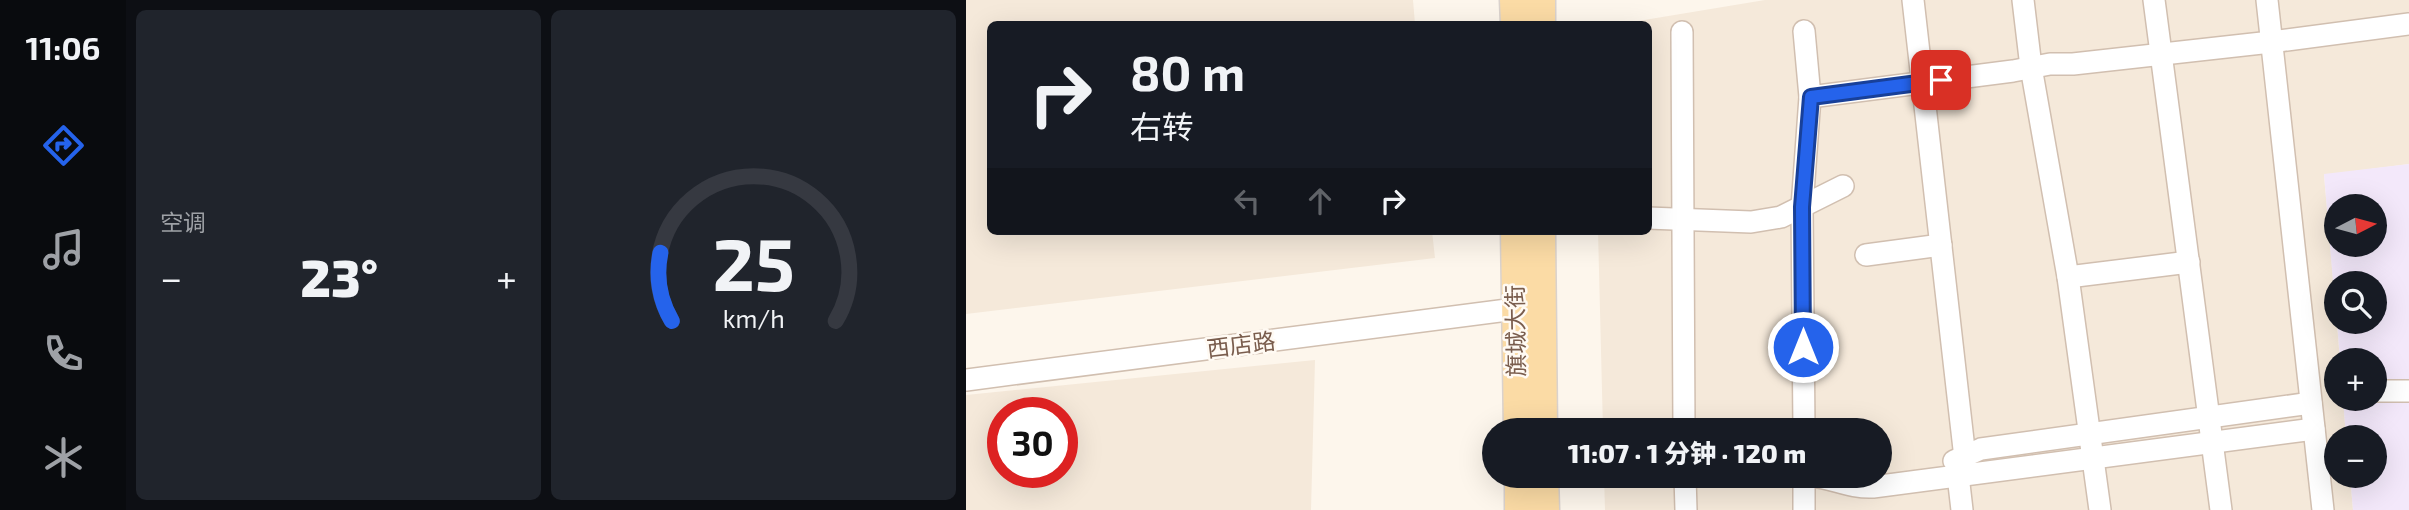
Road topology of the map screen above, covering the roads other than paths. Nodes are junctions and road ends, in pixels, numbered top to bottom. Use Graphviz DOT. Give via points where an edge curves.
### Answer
graph roads {
  1 [pos="1514,0"];
  2 [pos="1541,0"];
  3 [pos="1913,0"];
  4 [pos="2023,0"];
  5 [pos="2154,0"];
  6 [pos="2266,0"];
  7 [pos="1515,21"];
  8 [pos="1541,21"];
  9 [pos="2409,24"];
  10 [pos="1804,31"];
  11 [pos="1682,32"];
  12 [pos="2272,42"];
  13 [pos="2162,54"];
  14 [pos="2031,67"];
  15 [pos="1921,82"];
  16 [pos="1811,97"];
  17 [pos="1843,186"];
  18 [pos="1802,207"];
  19 [pos="1652,218"];
  20 [pos="1684,219"];
  21 [pos="1516,235"];
  22 [pos="1541,235"];
  23 [pos="1941,245"];
  24 [pos="1866,255"];
  25 [pos="2189,262"];
  26 [pos="2067,277"];
  27 [pos="1515,309"];
  28 [pos="966,380"];
  29 [pos="2387,391"];
  30 [pos="2409,391"];
  31 [pos="2311,403"];
  32 [pos="1518,418"];
  33 [pos="1543,418"];
  34 [pos="1685,418"];
  35 [pos="1804,418"];
  36 [pos="2208,418"];
  37 [pos="2314,429"];
  38 [pos="2091,434"];
  39 [pos="2211,442"];
  40 [pos="2093,457"];
  41 [pos="1963,466"];
  42 [pos="1892,482"];
  43 [pos="1519,488"];
  44 [pos="1544,488"];
  45 [pos="1685,488"];
  46 [pos="1804,488"];
  47 [pos="1519,510"];
  48 [pos="1545,510"];
  49 [pos="1686,510"];
  50 [pos="1804,510"];
  51 [pos="1962,510"];
  52 [pos="2100,510"];
  53 [pos="2221,510"];
  54 [pos="2323,510"];
  1 -- 7 [label="main road"];
  2 -- 8 [label="main road"];
  3 -- 15 [label="street"];
  4 -- 14 [label="street"];
  5 -- 13 [label="street"];
  6 -- 12 [label="street"];
  9 -- 12 [label="street"];
  10 -- 16 [label="street"];
  11 -- 20 [label="street"];
  12 -- 13 [label="street"];
  12 -- 31 [label="street"];
  13 -- 14 [label="street"];
  13 -- 25 [label="street"];
  14 -- 15 [label="street"];
  14 -- 26 [label="street"];
  15 -- 16 [label="street"];
  15 -- 23 [label="street"];
  16 -- 18 [label="street"];
  17 -- 18 [label="street"];
  18 -- 20 [label="street" via="1781,217 1751,222"];
  18 -- 35 [label="street"];
  19 -- 20 [label="street"];
  20 -- 34 [label="street"];
  21 -- 27 [label="main road, 旗城大街"];
  22 -- 33 [label="main road, 旗城大街"];
  23 -- 24 [label="street"];
  23 -- 41 [label="street"];
  25 -- 26 [label="street"];
  25 -- 36 [label="street"];
  26 -- 38 [label="street"];
  27 -- 28 [label="street, 西店路"];
  27 -- 32 [label="main road, 旗城大街"];
  29 -- 30 [label="street"];
  31 -- 36 [label="street"];
  31 -- 37 [label="street"];
  36 -- 38 [label="street"];
  36 -- 39 [label="street"];
  37 -- 39 [label="street"];
  37 -- 54 [label="street"];
  38 -- 40 [label="street"];
  38 -- 41 [label="street" via="1981,449"];
  39 -- 40 [label="street"];
  39 -- 53 [label="street"];
  40 -- 41 [label="street"];
  40 -- 52 [label="street"];
  41 -- 42 [label="street"];
  41 -- 51 [label="street" via="1959,484"];
  43 -- 47 [label="main road"];
  44 -- 48 [label="main road"];
  45 -- 49 [label="street"];
  46 -- 50 [label="street"];
}
